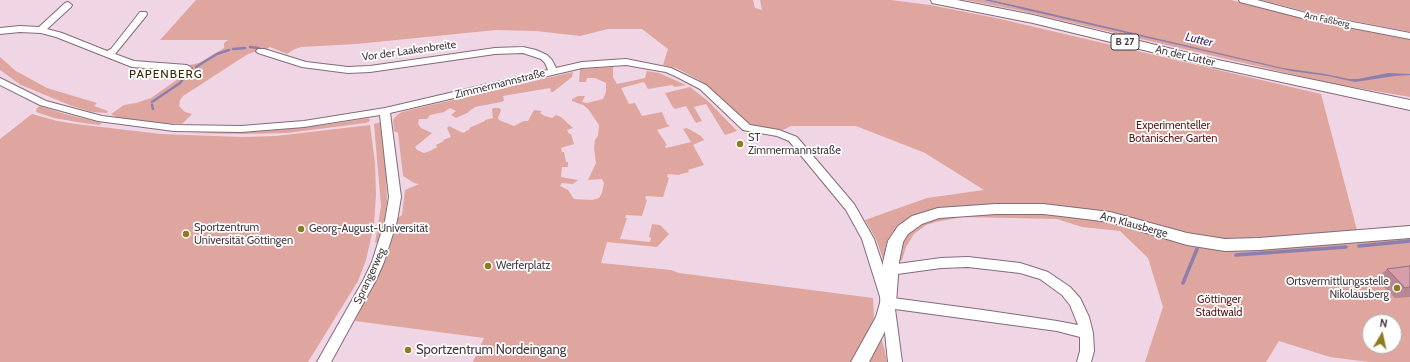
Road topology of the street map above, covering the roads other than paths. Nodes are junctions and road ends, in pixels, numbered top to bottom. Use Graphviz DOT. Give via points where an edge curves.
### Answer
graph roads {
  1 [pos="937,0"];
  2 [pos="1244,0"];
  3 [pos="68,5"];
  4 [pos="143,14"];
  5 [pos="41,30"];
  6 [pos="0,32"];
  7 [pos="1410,36"];
  8 [pos="261,51"];
  9 [pos="107,55"];
  10 [pos="187,68"];
  11 [pos="553,71"];
  12 [pos="0,81"];
  13 [pos="1410,105"];
  14 [pos="385,111"];
  15 [pos="1410,232"];
  16 [pos="890,270"];
  17 [pos="888,304"];
  18 [pos="1086,333"];
  19 [pos="324,362"];
  20 [pos="860,362"];
  21 [pos="895,362"];
  22 [pos="1084,362"];
  1 -- 13 [label="main road, An der Lutter / B 27" via="1033,19 1213,63"];
  2 -- 7 [label="street, Am Faßberg" via="1306,16"];
  3 -- 5 [label="street"];
  4 -- 9 [label="street"];
  5 -- 6 [label="street" via="20,29"];
  5 -- 9 [label="street"];
  8 -- 11 [label="street, Vor der Laakenbreite" via="305,64 348,70 495,51 523,50 544,57"];
  9 -- 10 [label="street" via="132,64"];
  11 -- 14 [label="street, Zimmermannstraße"];
  11 -- 17 [label="street, Zimmermannstraße" via="582,64 626,62 658,67 702,87 747,128 791,137 862,225 875,257"];
  12 -- 14 [label="street, Zimmermannstraße" via="43,103 74,112 110,120 174,128 264,128"];
  14 -- 19 [label="street, Sprangerweg" via="395,197 392,221 370,280"];
  15 -- 16 [label="street, Am Klausberge" via="1225,245 1198,242 1128,221 1094,214 1043,209 952,211 926,216 903,230 894,244"];
  16 -- 17 [label="street, Am Klausberge"];
  16 -- 18 [label="street" via="941,263 997,264 1034,271 1066,291 1075,302"];
  17 -- 18 [label="street" via="983,315"];
  17 -- 20 [label="street" via="877,332"];
  17 -- 21 [label="street, Am Klausberge"];
  18 -- 22 [label="street" via="1087,351"];
}
